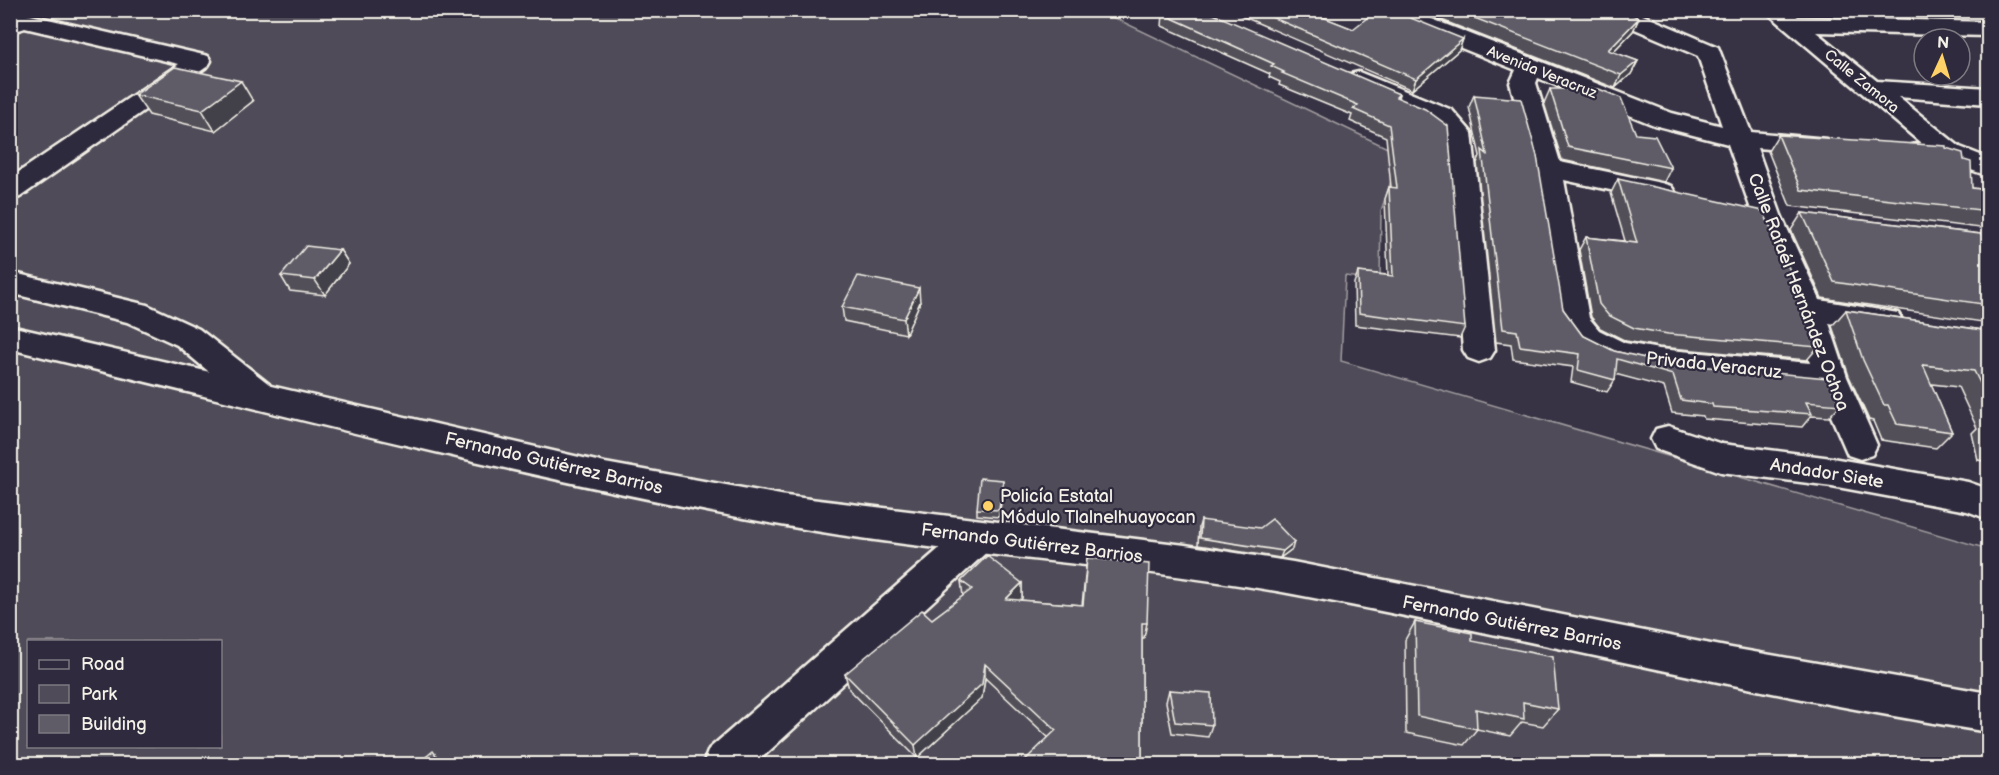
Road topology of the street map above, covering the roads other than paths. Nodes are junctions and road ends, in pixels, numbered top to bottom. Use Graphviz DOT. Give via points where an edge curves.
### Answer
graph roads {
  1 [pos="1387,10"];
  2 [pos="1610,10"];
  3 [pos="1783,17"];
  4 [pos="10,26"];
  5 [pos="1989,29"];
  6 [pos="1530,67"];
  7 [pos="1337,69"];
  8 [pos="1871,88"];
  9 [pos="1989,96"];
  10 [pos="1740,139"];
  11 [pos="1847,147"];
  12 [pos="1892,150"];
  13 [pos="1950,153"];
  14 [pos="1548,168"];
  15 [pos="1989,168"];
  16 [pos="10,191"];
  17 [pos="1687,197"];
  18 [pos="1733,207"];
  19 [pos="1767,215"];
  20 [pos="1802,219"];
  21 [pos="10,282"];
  22 [pos="1809,309"];
  23 [pos="1910,324"];
  24 [pos="10,337"];
  25 [pos="1479,350"];
  26 [pos="1830,376"];
  27 [pos="257,393"];
  28 [pos="1668,438"];
  29 [pos="1860,445"];
  30 [pos="1989,504"];
  31 [pos="977,538"];
  32 [pos="1989,713"];
  33 [pos="724,765"];
  1 -- 6 [label="street, Avenida Veracruz"];
  2 -- 10 [label="street, Calle Rafaél Hernández Ochoa" via="1709,52"];
  3 -- 5 [label="street"];
  3 -- 8 [label="street, Calle Zamora"];
  4 -- 16 [label="street" via="22,20 199,61"];
  6 -- 10 [label="street, Avenida Veracruz" via="1663,119"];
  6 -- 14 [label="street" via="1523,83"];
  7 -- 25 [label="street" via="1443,116 1459,133"];
  8 -- 9 [label="street"];
  8 -- 13 [label="street, Calle Zamora"];
  10 -- 11 [label="street, Avenida Veracruz"];
  10 -- 19 [label="street, Calle Rafaél Hernández Ochoa"];
  12 -- 13 [label="street"];
  13 -- 15 [label="street"];
  14 -- 17 [label="street"];
  14 -- 26 [label="street, Privada Veracruz" via="1574,321 1588,338 1618,353 1659,361"];
  18 -- 19 [label="street"];
  19 -- 20 [label="street"];
  19 -- 22 [label="street, Calle Rafaél Hernández Ochoa"];
  21 -- 27 [label="street" via="136,314 178,332"];
  22 -- 23 [label="street"];
  22 -- 26 [label="street, Calle Rafaél Hernández Ochoa"];
  24 -- 27 [label="street, Fernando Gutiérrez Barrios"];
  26 -- 29 [label="street, Calle Rafaél Hernández Ochoa"];
  27 -- 31 [label="street, Fernando Gutiérrez Barrios" via="604,477 786,511"];
  28 -- 30 [label="street, Andador Siete" via="1721,458 1832,472"];
  31 -- 32 [label="street, Fernando Gutiérrez Barrios" via="1185,561 1293,578 1731,667"];
  31 -- 33 [label="street"];
}
